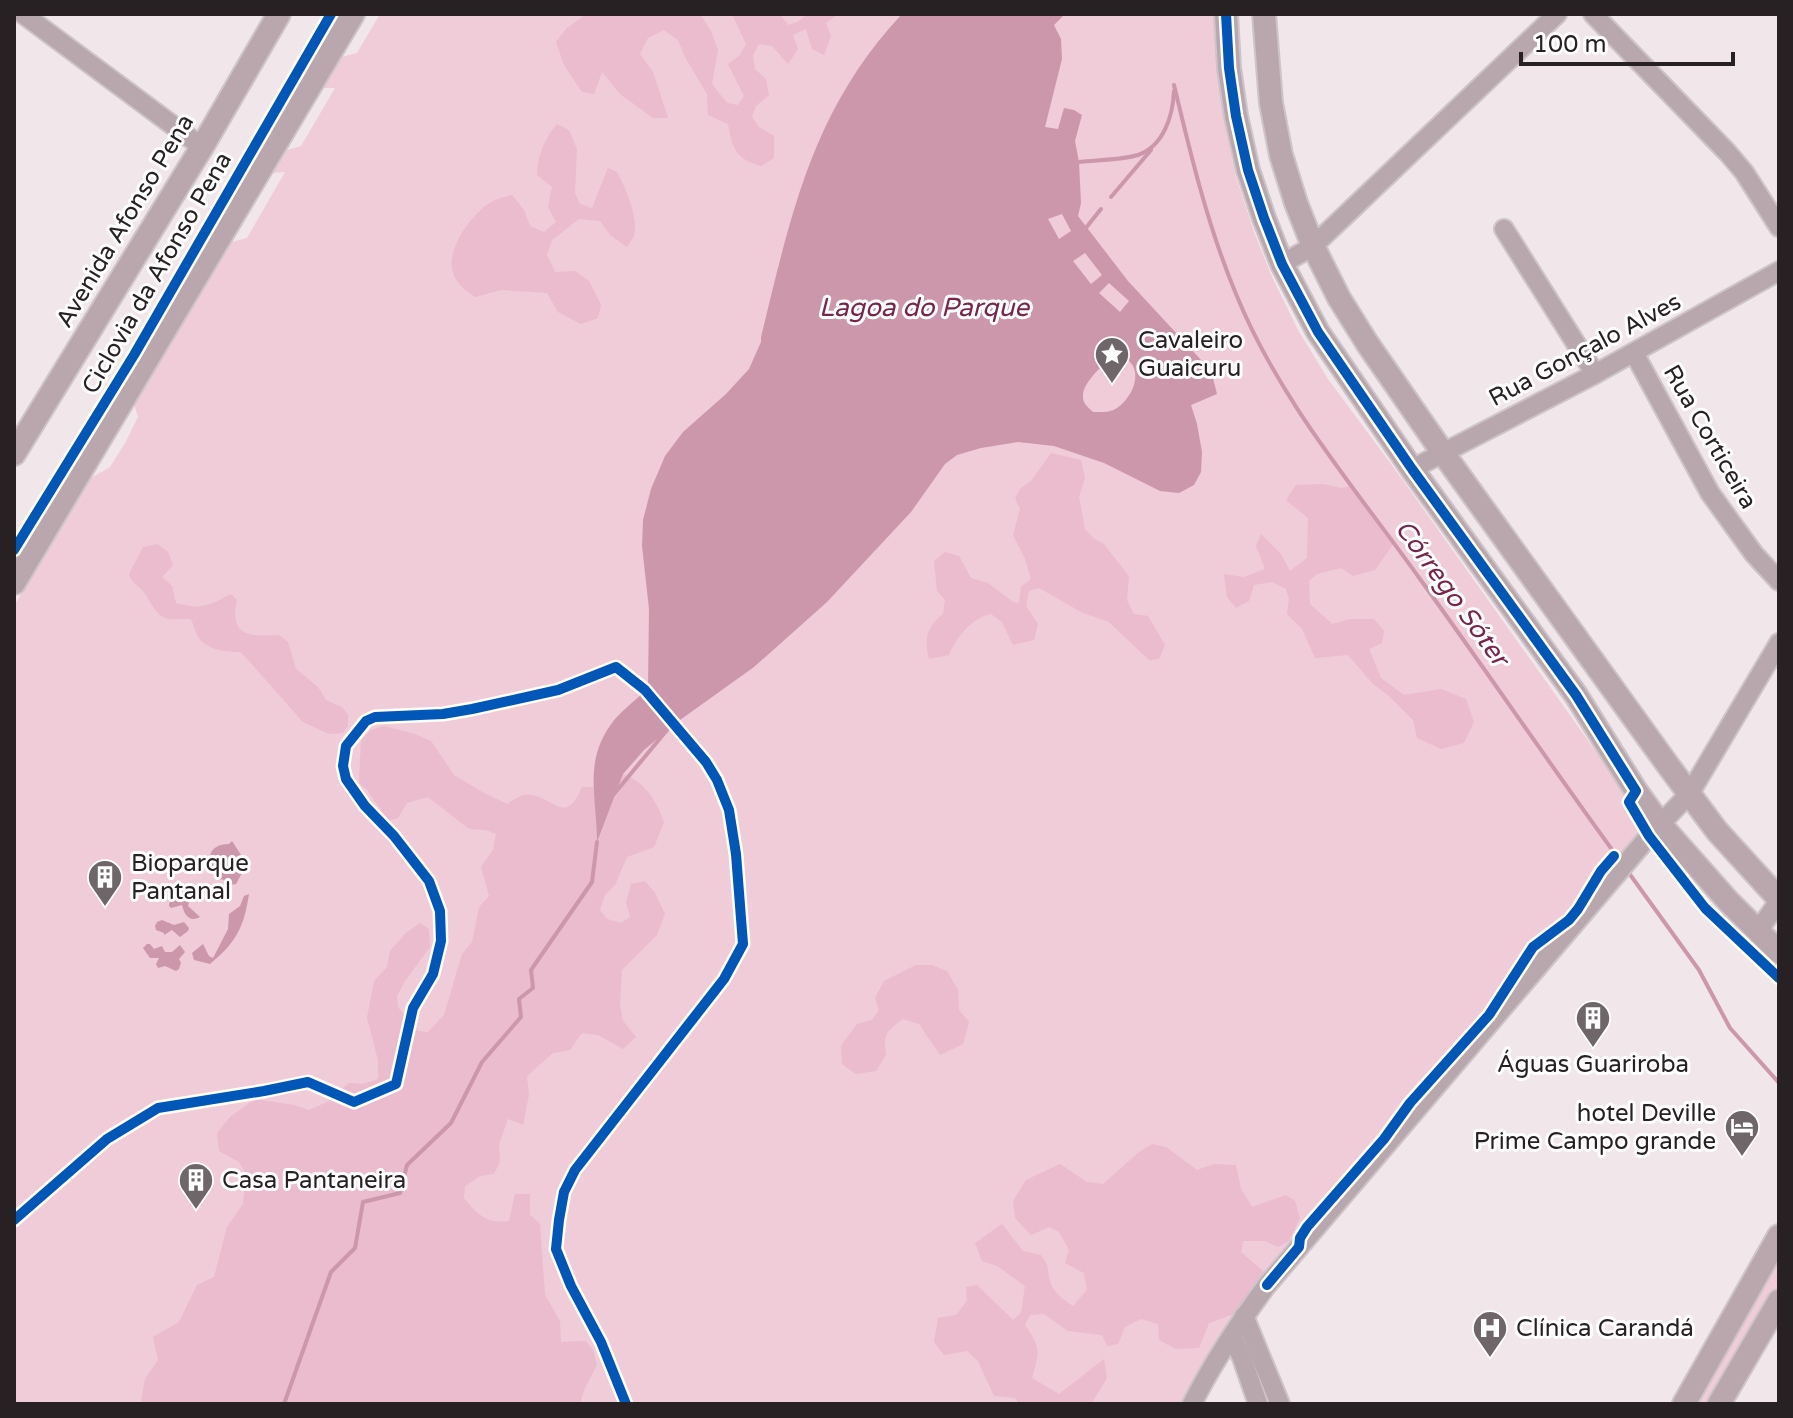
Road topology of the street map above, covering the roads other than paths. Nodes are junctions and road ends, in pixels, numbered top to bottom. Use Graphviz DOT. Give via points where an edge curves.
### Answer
graph roads {
  1 [pos="23,14"];
  2 [pos="279,14"];
  3 [pos="353,14"];
  4 [pos="1226,14"];
  5 [pos="1264,14"];
  6 [pos="1557,14"];
  7 [pos="1593,14"];
  8 [pos="202,147"];
  9 [pos="1779,227"];
  10 [pos="1504,229"];
  11 [pos="1313,246"];
  12 [pos="1282,264"];
  13 [pos="1779,271"];
  14 [pos="1634,353"];
  15 [pos="1595,374"];
  16 [pos="1443,453"];
  17 [pos="14,454"];
  18 [pos="1412,469"];
  19 [pos="1779,581"];
  20 [pos="14,583"];
  21 [pos="1779,643"];
  22 [pos="1690,793"];
  23 [pos="1660,824"];
  24 [pos="1779,900"];
  25 [pos="1758,931"];
  26 [pos="1779,952"];
  27 [pos="1779,1236"];
  28 [pos="1779,1301"];
  29 [pos="1244,1316"];
  30 [pos="1232,1336"];
  31 [pos="1192,1404"];
  32 [pos="1258,1404"];
  33 [pos="1280,1404"];
  34 [pos="1684,1404"];
  35 [pos="1719,1404"];
  1 -- 8 [label="street"];
  2 -- 8 [label="main road, Avenida Afonso Pena"];
  3 -- 20 [label="main road"];
  4 -- 12 [label="main road" via="1229,68 1248,170"];
  5 -- 11 [label="main road" via="1281,155"];
  6 -- 11 [label="street"];
  7 -- 9 [label="street" via="1727,152"];
  8 -- 17 [label="main road, Avenida Afonso Pena"];
  10 -- 15 [label="street"];
  11 -- 12 [label="street"];
  11 -- 16 [label="main road" via="1367,343"];
  12 -- 18 [label="main road" via="1318,332"];
  13 -- 14 [label="street, Rua Gonçalo Alves"];
  14 -- 15 [label="street, Rua Gonçalo Alves"];
  14 -- 19 [label="street, Rua Corticeira" via="1710,493"];
  15 -- 16 [label="street, Rua Gonçalo Alves"];
  16 -- 18 [label="street, Rua Gonçalo Alves"];
  16 -- 22 [label="main road"];
  18 -- 23 [label="main road" via="1576,695"];
  21 -- 22 [label="street"];
  22 -- 23 [label="street"];
  22 -- 24 [label="main road"];
  23 -- 25 [label="main road"];
  23 -- 29 [label="street"];
  24 -- 25 [label="street"];
  25 -- 26 [label="main road"];
  27 -- 34 [label="main road"];
  28 -- 35 [label="main road"];
  29 -- 30 [label="street"];
  29 -- 33 [label="street"];
  30 -- 31 [label="street"];
  30 -- 32 [label="street"];
}
